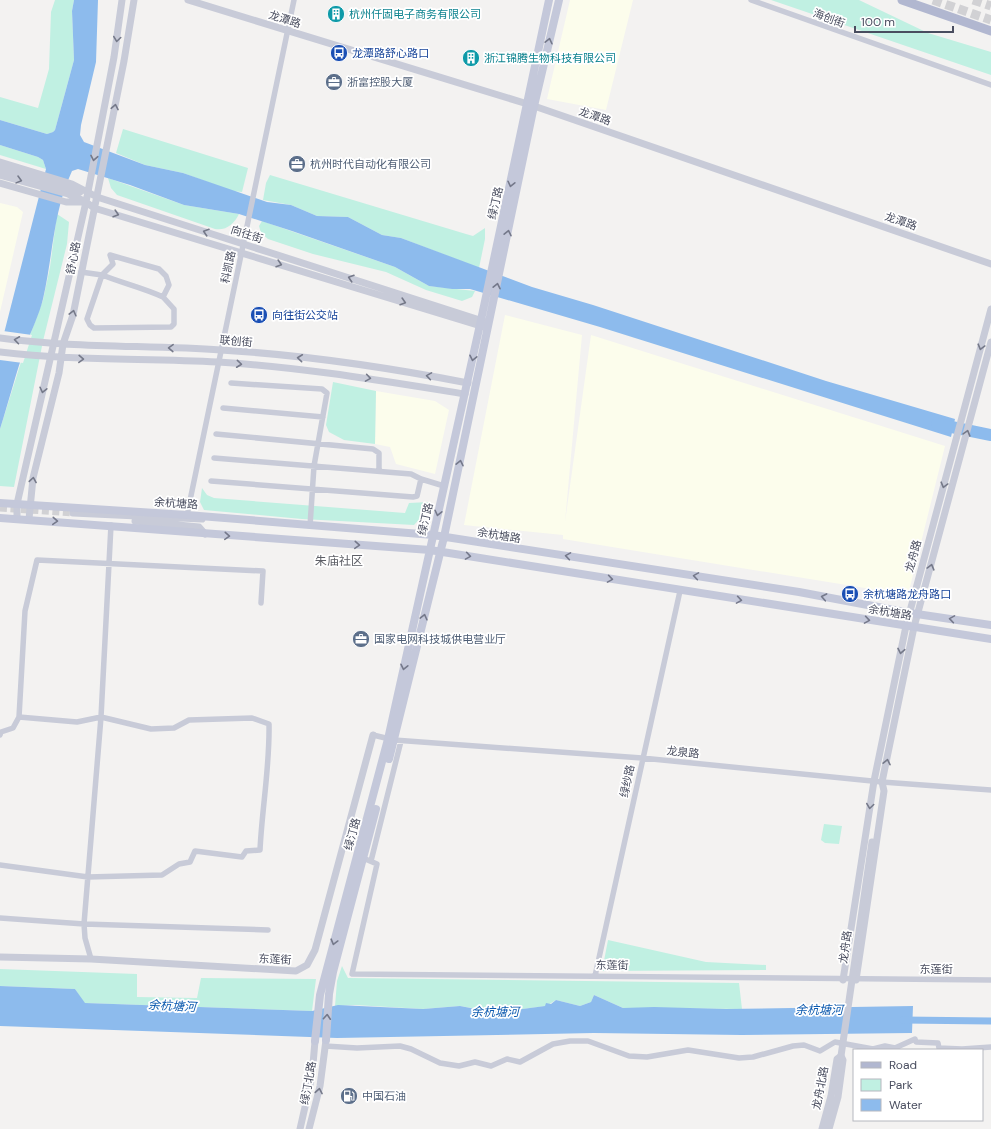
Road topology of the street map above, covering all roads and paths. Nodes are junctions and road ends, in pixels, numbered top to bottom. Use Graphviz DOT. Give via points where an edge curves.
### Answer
graph roads {
  1 [pos="122,0"];
  2 [pos="134,0"];
  3 [pos="188,0"];
  4 [pos="294,0"];
  5 [pos="549,0"];
  6 [pos="559,0"];
  7 [pos="751,0"];
  8 [pos="902,0"];
  9 [pos="287,31"];
  10 [pos="991,31"];
  11 [pos="991,85"];
  12 [pos="530,105"];
  13 [pos="0,162"];
  14 [pos="0,168"];
  15 [pos="0,175"];
  16 [pos="39,179"];
  17 [pos="0,183"];
  18 [pos="69,192"];
  19 [pos="88,194"];
  20 [pos="96,197"];
  21 [pos="86,202"];
  22 [pos="94,208"];
  23 [pos="243,244"];
  24 [pos="242,253"];
  25 [pos="991,264"];
  26 [pos="496,271"];
  27 [pos="81,272"];
  28 [pos="102,275"];
  29 [pos="163,298"];
  30 [pos="991,310"];
  31 [pos="485,324"];
  32 [pos="0,338"];
  33 [pos="991,342"];
  34 [pos="53,344"];
  35 [pos="63,344"];
  36 [pos="221,350"];
  37 [pos="0,352"];
  38 [pos="51,358"];
  39 [pos="61,358"];
  40 [pos="219,362"];
  41 [pos="231,383"];
  42 [pos="468,383"];
  43 [pos="465,394"];
  44 [pos="223,408"];
  45 [pos="323,417"];
  46 [pos="216,434"];
  47 [pos="318,443"];
  48 [pos="214,458"];
  49 [pos="314,466"];
  50 [pos="379,471"];
  51 [pos="421,480"];
  52 [pos="211,481"];
  53 [pos="444,486"];
  54 [pos="313,489"];
  55 [pos="0,502"];
  56 [pos="17,504"];
  57 [pos="30,505"];
  58 [pos="187,515"];
  59 [pos="212,517"];
  60 [pos="0,518"];
  61 [pos="17,518"];
  62 [pos="29,519"];
  63 [pos="111,524"];
  64 [pos="310,526"];
  65 [pos="205,534"];
  66 [pos="433,536"];
  67 [pos="444,537"];
  68 [pos="430,550"];
  69 [pos="440,551"];
  70 [pos="108,562"];
  71 [pos="680,591"];
  72 [pos="261,603"];
  73 [pos="910,613"];
  74 [pos="918,614"];
  75 [pos="991,625"];
  76 [pos="906,626"];
  77 [pos="914,627"];
  78 [pos="991,639"];
  79 [pos="19,717"];
  80 [pos="101,718"];
  81 [pos="0,734"];
  82 [pos="373,735"];
  83 [pos="394,740"];
  84 [pos="642,758"];
  85 [pos="874,781"];
  86 [pos="882,782"];
  87 [pos="991,790"];
  88 [pos="879,831"];
  89 [pos="866,835"];
  90 [pos="872,842"];
  91 [pos="367,860"];
  92 [pos="0,865"];
  93 [pos="88,877"];
  94 [pos="0,918"];
  95 [pos="84,924"];
  96 [pos="268,930"];
  97 [pos="0,957"];
  98 [pos="91,959"];
  99 [pos="595,976"];
  100 [pos="843,980"];
  101 [pos="856,980"];
  102 [pos="991,980"];
  103 [pos="316,1040"];
  104 [pos="326,1043"];
  105 [pos="991,1047"];
  106 [pos="841,1056"];
  107 [pos="300,1129"];
  108 [pos="309,1129"];
  109 [pos="822,1129"];
  110 [pos="829,1129"];
  1 -- 19 [label="street, 舒心路, one-way"];
  20 -- 2 [label="street, 舒心路, one-way"];
  3 -- 9 [label="street, 龙潭路"];
  4 -- 9 [label="street, 科凯路"];
  5 -- 12 [label="main road, 绿汀路"];
  12 -- 6 [label="main road, 绿汀路, one-way"];
  7 -- 11 [label="street, 海创街"];
  8 -- 10 [label="main road"];
  9 -- 12 [label="street, 龙潭路"];
  9 -- 23 [label="street, 科凯路"];
  12 -- 25 [label="street, 龙潭路"];
  12 -- 26 [label="main road, 绿汀路"];
  13 -- 16 [label="street"];
  14 -- 16 [label="street"];
  15 -- 16 [label="street, one-way"];
  16 -- 18 [label="street"];
  16 -- 18 [label="street"];
  17 -- 18 [label="street" via="36,193"];
  18 -- 19 [label="street, 向往街"];
  18 -- 21 [label="street, 向往街"];
  19 -- 20 [label="street, 向往街"];
  19 -- 21 [label="street, 舒心路"];
  20 -- 22 [label="street, 舒心路"];
  23 -- 20 [label="street, 向往街, one-way"];
  21 -- 22 [label="street, 向往街"];
  21 -- 34 [label="street, 舒心路"];
  22 -- 24 [label="street, 向往街, one-way"];
  22 -- 27 [label="street, 舒心路"];
  23 -- 24 [label="street, 科凯路"];
  31 -- 23 [label="street, 向往街, one-way"];
  24 -- 31 [label="street, 向往街, one-way"];
  24 -- 36 [label="street, 科凯路"];
  31 -- 26 [label="main road, 绿汀路, one-way" via="494,300"];
  26 -- 31 [label="main road, 绿汀路" via="485,297"];
  27 -- 28 [label="street"];
  35 -- 27 [label="street, 舒心路, one-way" via="73,315"];
  28 -- 29 [label="street"];
  28 -- 29 [label="street" via="113,264 110,255 159,268 169,285"];
  28 -- 29 [label="street" via="87,319 94,328 171,327 174,324 174,309"];
  30 -- 73 [label="street, 龙舟路, one-way"];
  31 -- 42 [label="main road, 绿汀路, one-way"];
  67 -- 31 [label="main road, 绿汀路, one-way"];
  34 -- 32 [label="street, 联创街, one-way"];
  74 -- 33 [label="street, 龙舟路, one-way"];
  34 -- 35 [label="street, 联创街"];
  34 -- 38 [label="street, 舒心路"];
  36 -- 35 [label="street, 联创街, one-way"];
  35 -- 39 [label="street, 舒心路"];
  36 -- 40 [label="street, 科凯路"];
  42 -- 36 [label="street, 联创街, one-way" via="338,361"];
  37 -- 38 [label="street, 联创街"];
  38 -- 39 [label="street, 联创街"];
  38 -- 56 [label="street, 舒心路, one-way"];
  39 -- 40 [label="street, 联创街, one-way"];
  57 -- 39 [label="street, 舒心路, one-way" via="33,478"];
  40 -- 43 [label="street, 联创街, one-way" via="345,375"];
  40 -- 58 [label="street, 科凯路"];
  41 -- 45 [label="street" via="322,390 327,393"];
  42 -- 43 [label="main road, 绿汀路"];
  43 -- 53 [label="main road, 绿汀路"];
  44 -- 45 [label="street"];
  45 -- 47 [label="street"];
  46 -- 47 [label="street"];
  47 -- 49 [label="street"];
  47 -- 50 [label="street" via="373,449 379,453"];
  48 -- 49 [label="street"];
  49 -- 50 [label="street"];
  49 -- 54 [label="street"];
  50 -- 51 [label="street" via="411,474"];
  51 -- 53 [label="street"];
  51 -- 54 [label="street" via="417,496 413,497"];
  52 -- 54 [label="street"];
  53 -- 66 [label="main road, 绿汀路, one-way"];
  54 -- 64 [label="street"];
  55 -- 56 [label="main road, 余杭塘路"];
  56 -- 57 [label="main road, 余杭塘路"];
  56 -- 61 [label="street, 舒心路"];
  57 -- 58 [label="main road, 余杭塘路"];
  57 -- 62 [label="street, 舒心路"];
  58 -- 59 [label="main road, 余杭塘路"];
  59 -- 64 [label="main road, 余杭塘路"];
  59 -- 65 [label="street" via="200,520 73,515 199,527"];
  60 -- 61 [label="main road, 余杭塘路"];
  61 -- 62 [label="main road, 余杭塘路"];
  62 -- 63 [label="main road, 余杭塘路, one-way"];
  63 -- 65 [label="main road, 余杭塘路"];
  63 -- 70 [label="street"];
  64 -- 66 [label="main road, 余杭塘路"];
  65 -- 68 [label="main road, 余杭塘路, one-way"];
  66 -- 67 [label="main road, 余杭塘路"];
  66 -- 68 [label="main road, 绿汀路"];
  67 -- 69 [label="main road, 绿汀路"];
  73 -- 67 [label="main road, 余杭塘路, one-way" via="799,592"];
  68 -- 69 [label="main road, 余杭塘路"];
  68 -- 83 [label="main road, 绿汀路, one-way"];
  69 -- 71 [label="main road, 余杭塘路, one-way"];
  83 -- 69 [label="main road, 绿汀路, one-way"];
  70 -- 72 [label="street" via="263,571"];
  70 -- 79 [label="street" via="36,560 25,611"];
  70 -- 80 [label="street"];
  71 -- 76 [label="main road, 余杭塘路, one-way"];
  71 -- 84 [label="street, 绿纱路"];
  73 -- 74 [label="main road, 余杭塘路"];
  73 -- 76 [label="street, 龙舟路"];
  75 -- 74 [label="main road, 余杭塘路, one-way"];
  74 -- 77 [label="street, 龙舟路"];
  76 -- 77 [label="main road, 余杭塘路"];
  76 -- 85 [label="street, 龙舟路, one-way"];
  77 -- 78 [label="main road, 余杭塘路"];
  86 -- 77 [label="street, 龙舟路, one-way"];
  79 -- 80 [label="street" via="77,722"];
  79 -- 81 [label="street" via="13,728"];
  80 -- 93 [label="street"];
  80 -- 93 [label="street" via="151,729 174,728 189,720 252,718 269,724 269,742 260,850 246,851 242,857 195,851 190,862 179,864 162,875"];
  82 -- 83 [label="street, 龙泉路"];
  82 -- 98 [label="street, 东莲街" via="315,950 307,965 296,971"];
  83 -- 84 [label="street, 龙泉路"];
  83 -- 91 [label="main road, 绿汀路"];
  83 -- 103 [label="main road, 绿汀路, one-way" via="320,995"];
  84 -- 85 [label="street, 龙泉路"];
  84 -- 99 [label="street, 绿纱路"];
  85 -- 86 [label="street, 龙泉路"];
  85 -- 89 [label="street, 龙舟路, one-way"];
  86 -- 87 [label="street, 龙泉路"];
  86 -- 88 [label="street, 龙舟路" via="884,791"];
  88 -- 90 [label="street, 龙舟路"];
  88 -- 101 [label="street, 龙舟路"];
  89 -- 90 [label="street"];
  89 -- 100 [label="street, 龙舟路"];
  90 -- 106 [label="street, 龙舟路, bridge"];
  91 -- 99 [label="street, 东莲街" via="377,864 352,974"];
  104 -- 91 [label="main road, 绿汀路, one-way" via="329,994"];
  92 -- 93 [label="street"];
  93 -- 95 [label="street"];
  94 -- 95 [label="street"];
  95 -- 96 [label="street"];
  95 -- 98 [label="street"];
  97 -- 98 [label="street, 东莲街"];
  99 -- 100 [label="street, 东莲街"];
  100 -- 101 [label="street, 东莲街"];
  101 -- 102 [label="street, 东莲街"];
  103 -- 107 [label="street, 绿汀北路" via="312,1076"];
  104 -- 105 [label="street" via="357,1048 400,1046 410,1048 440,1063 459,1066 475,1062 491,1066 507,1059 520,1062 553,1044 570,1041 588,1041 621,1054 647,1057 688,1050 739,1058 753,1057 804,1045 820,1051 835,1042 873,1049 885,1046 895,1048 915,1039 916,1042 938,1043 939,1048"];
  108 -- 104 [label="street, 绿汀北路, one-way" via="317,1104"];
  106 -- 109 [label="street, 龙舟北路" via="837,1059"];
  106 -- 110 [label="street, 龙舟北路" via="843,1060 838,1097"];
}
